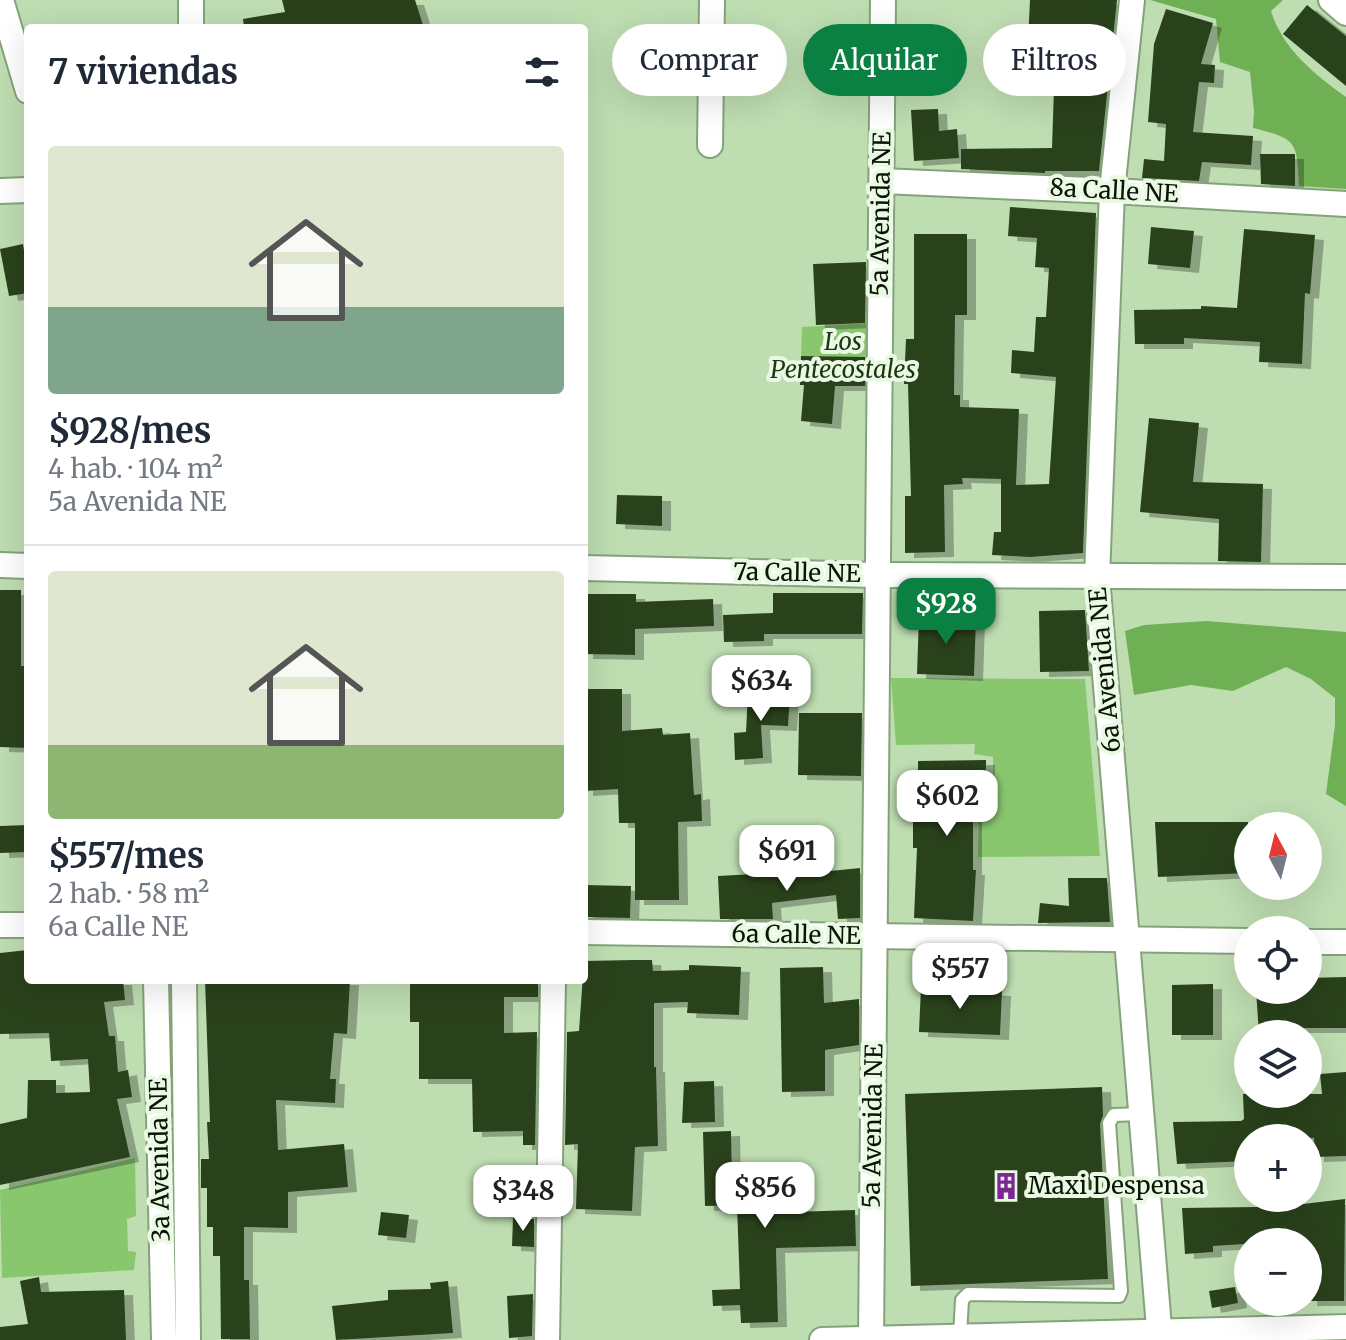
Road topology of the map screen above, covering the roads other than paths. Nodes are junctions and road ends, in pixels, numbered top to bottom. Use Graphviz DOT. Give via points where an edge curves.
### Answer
graph roads {
  1 [pos="1,0"];
  2 [pos="191,0"];
  3 [pos="712,0"];
  4 [pos="883,0"];
  5 [pos="1132,0"];
  6 [pos="1331,0"];
  7 [pos="1346,13"];
  8 [pos="191,24"];
  9 [pos="24,78"];
  10 [pos="710,145"];
  11 [pos="882,181"];
  12 [pos="24,190"];
  13 [pos="0,191"];
  14 [pos="1112,191"];
  15 [pos="1346,204"];
  16 [pos="0,565"];
  17 [pos="24,566"];
  18 [pos="588,568"];
  19 [pos="878,575"];
  20 [pos="1097,577"];
  21 [pos="1346,577"];
  22 [pos="0,925"];
  23 [pos="24,925"];
  24 [pos="588,932"];
  25 [pos="875,936"];
  26 [pos="1128,939"];
  27 [pos="1234,941"];
  28 [pos="1322,942"];
  29 [pos="1346,942"];
  30 [pos="156,984"];
  31 [pos="184,984"];
  32 [pos="553,984"];
  33 [pos="1142,1114"];
  34 [pos="1346,1327"];
  35 [pos="960,1335"];
  36 [pos="1160,1335"];
  37 [pos="871,1339"];
  38 [pos="164,1340"];
  39 [pos="188,1340"];
  40 [pos="547,1340"];
  41 [pos="822,1340"];
  1 -- 9 [label="street"];
  2 -- 8 [label="street"];
  3 -- 10 [label="street"];
  4 -- 11 [label="street, 5a Avenida NE"];
  5 -- 14 [label="street, 6a Avenida NE"];
  6 -- 7 [label="street"];
  11 -- 14 [label="street, 8a Calle NE"];
  11 -- 19 [label="street, 5a Avenida NE"];
  12 -- 13 [label="street"];
  14 -- 15 [label="street, 8a Calle NE"];
  14 -- 20 [label="street, 6a Avenida NE"];
  16 -- 17 [label="street"];
  18 -- 19 [label="street, 7a Calle NE"];
  19 -- 20 [label="street, 7a Calle NE"];
  19 -- 25 [label="street, 5a Avenida NE"];
  20 -- 21 [label="street, 7a Calle NE"];
  20 -- 26 [label="street, 6a Avenida NE"];
  22 -- 23 [label="street"];
  24 -- 25 [label="street, 6a Calle NE"];
  25 -- 26 [label="street, 6a Calle NE"];
  25 -- 37 [label="street, 5a Avenida NE"];
  26 -- 27 [label="street, 6a Calle NE"];
  26 -- 33 [label="street, 6a Avenida NE"];
  28 -- 29 [label="street"];
  30 -- 38 [label="street, 3a Avenida NE"];
  31 -- 39 [label="street"];
  32 -- 40 [label="street"];
  33 -- 35 [label="lane" via="1114,1115 1109,1123 1119,1296 968,1294 962,1300"];
  33 -- 36 [label="street, 6a Avenida NE"];
  34 -- 36 [label="street"];
  35 -- 36 [label="street"];
  35 -- 37 [label="street"];
  37 -- 41 [label="street"];
}
